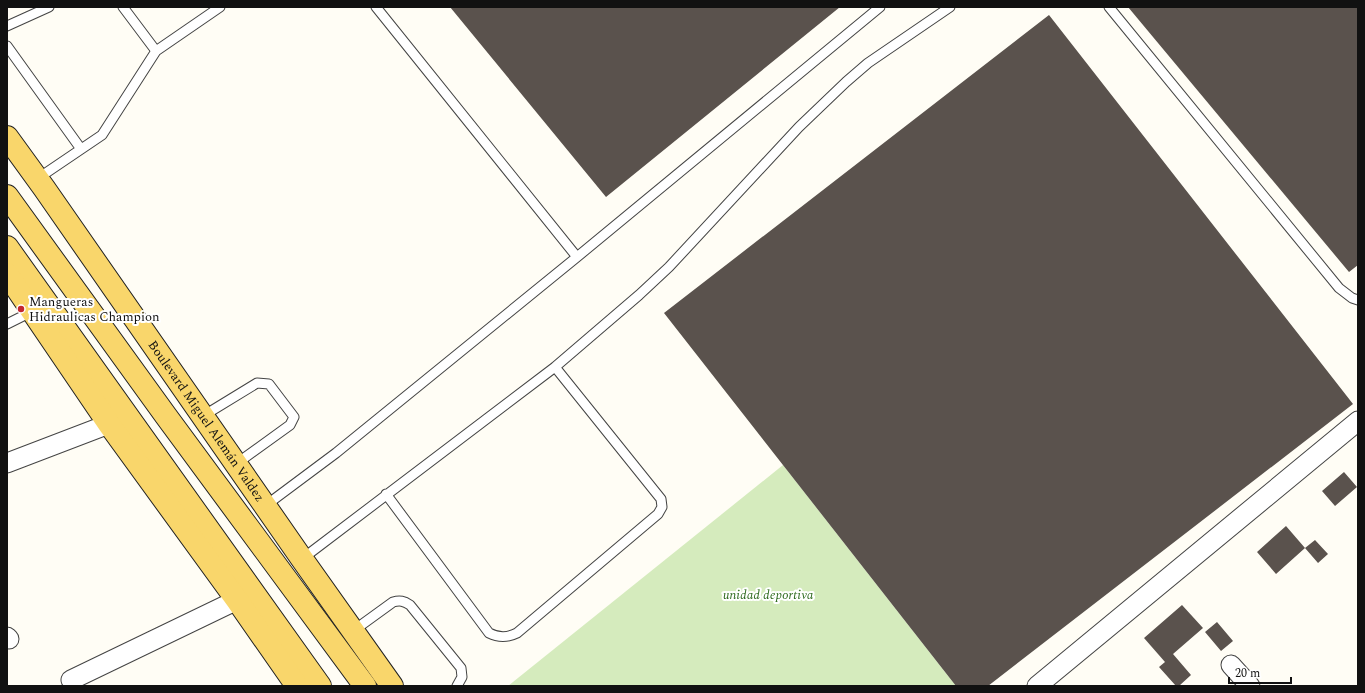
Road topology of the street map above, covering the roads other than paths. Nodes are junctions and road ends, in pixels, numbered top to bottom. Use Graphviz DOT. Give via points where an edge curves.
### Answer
graph roads {
  1 [pos="49,7"];
  2 [pos="123,7"];
  3 [pos="220,7"];
  4 [pos="376,7"];
  5 [pos="880,7"];
  6 [pos="950,7"];
  7 [pos="1109,7"];
  8 [pos="7,26"];
  9 [pos="7,46"];
  10 [pos="156,51"];
  11 [pos="7,138"];
  12 [pos="81,149"];
  13 [pos="37,179"];
  14 [pos="7,196"];
  15 [pos="7,247"];
  16 [pos="577,257"];
  17 [pos="7,274"];
  18 [pos="1358,300"];
  19 [pos="33,311"];
  20 [pos="7,324"];
  21 [pos="555,367"];
  22 [pos="202,416"];
  23 [pos="1358,421"];
  24 [pos="109,424"];
  25 [pos="7,464"];
  26 [pos="236,464"];
  27 [pos="386,494"];
  28 [pos="265,506"];
  29 [pos="302,559"];
  30 [pos="237,600"];
  31 [pos="353,631"];
  32 [pos="1231,665"];
  33 [pos="71,680"];
  34 [pos="297,686"];
  35 [pos="320,686"];
  36 [pos="365,686"];
  37 [pos="392,686"];
  38 [pos="457,686"];
  39 [pos="1037,686"];
  40 [pos="1250,686"];
  1 -- 8 [label="lane"];
  2 -- 10 [label="lane"];
  3 -- 10 [label="lane"];
  4 -- 16 [label="lane"];
  5 -- 16 [label="lane"];
  6 -- 21 [label="lane" via="846,82 799,127 669,267"];
  7 -- 18 [label="lane" via="1338,288"];
  9 -- 12 [label="lane"];
  10 -- 12 [label="lane" via="102,135"];
  11 -- 13 [label="main road, Boulevard Miguel Alemán Valdez"];
  12 -- 13 [label="lane"];
  13 -- 22 [label="main road, Boulevard Miguel Alemán Valdez"];
  14 -- 36 [label="main road"];
  15 -- 35 [label="main road"];
  16 -- 28 [label="lane" via="336,453"];
  17 -- 19 [label="main road"];
  19 -- 20 [label="lane"];
  19 -- 24 [label="main road"];
  21 -- 27 [label="lane"];
  21 -- 27 [label="lane" via="661,499 662,507 658,514 517,632 503,637 489,633"];
  22 -- 26 [label="main road, Boulevard Miguel Alemán Valdez"];
  22 -- 26 [label="lane" via="257,383 268,384 294,417 290,425"];
  23 -- 39 [label="street"];
  24 -- 25 [label="street"];
  24 -- 30 [label="main road"];
  26 -- 28 [label="main road, Boulevard Miguel Alemán Valdez"];
  27 -- 29 [label="lane"];
  28 -- 29 [label="main road, Boulevard Miguel Alemán Valdez"];
  29 -- 31 [label="main road, Boulevard Miguel Alemán Valdez"];
  30 -- 33 [label="street"];
  30 -- 34 [label="main road"];
  31 -- 37 [label="main road, Boulevard Miguel Alemán Valdez"];
  31 -- 38 [label="lane" via="393,602 398,600 410,605 461,668 462,677"];
  32 -- 40 [label="street"];
}
